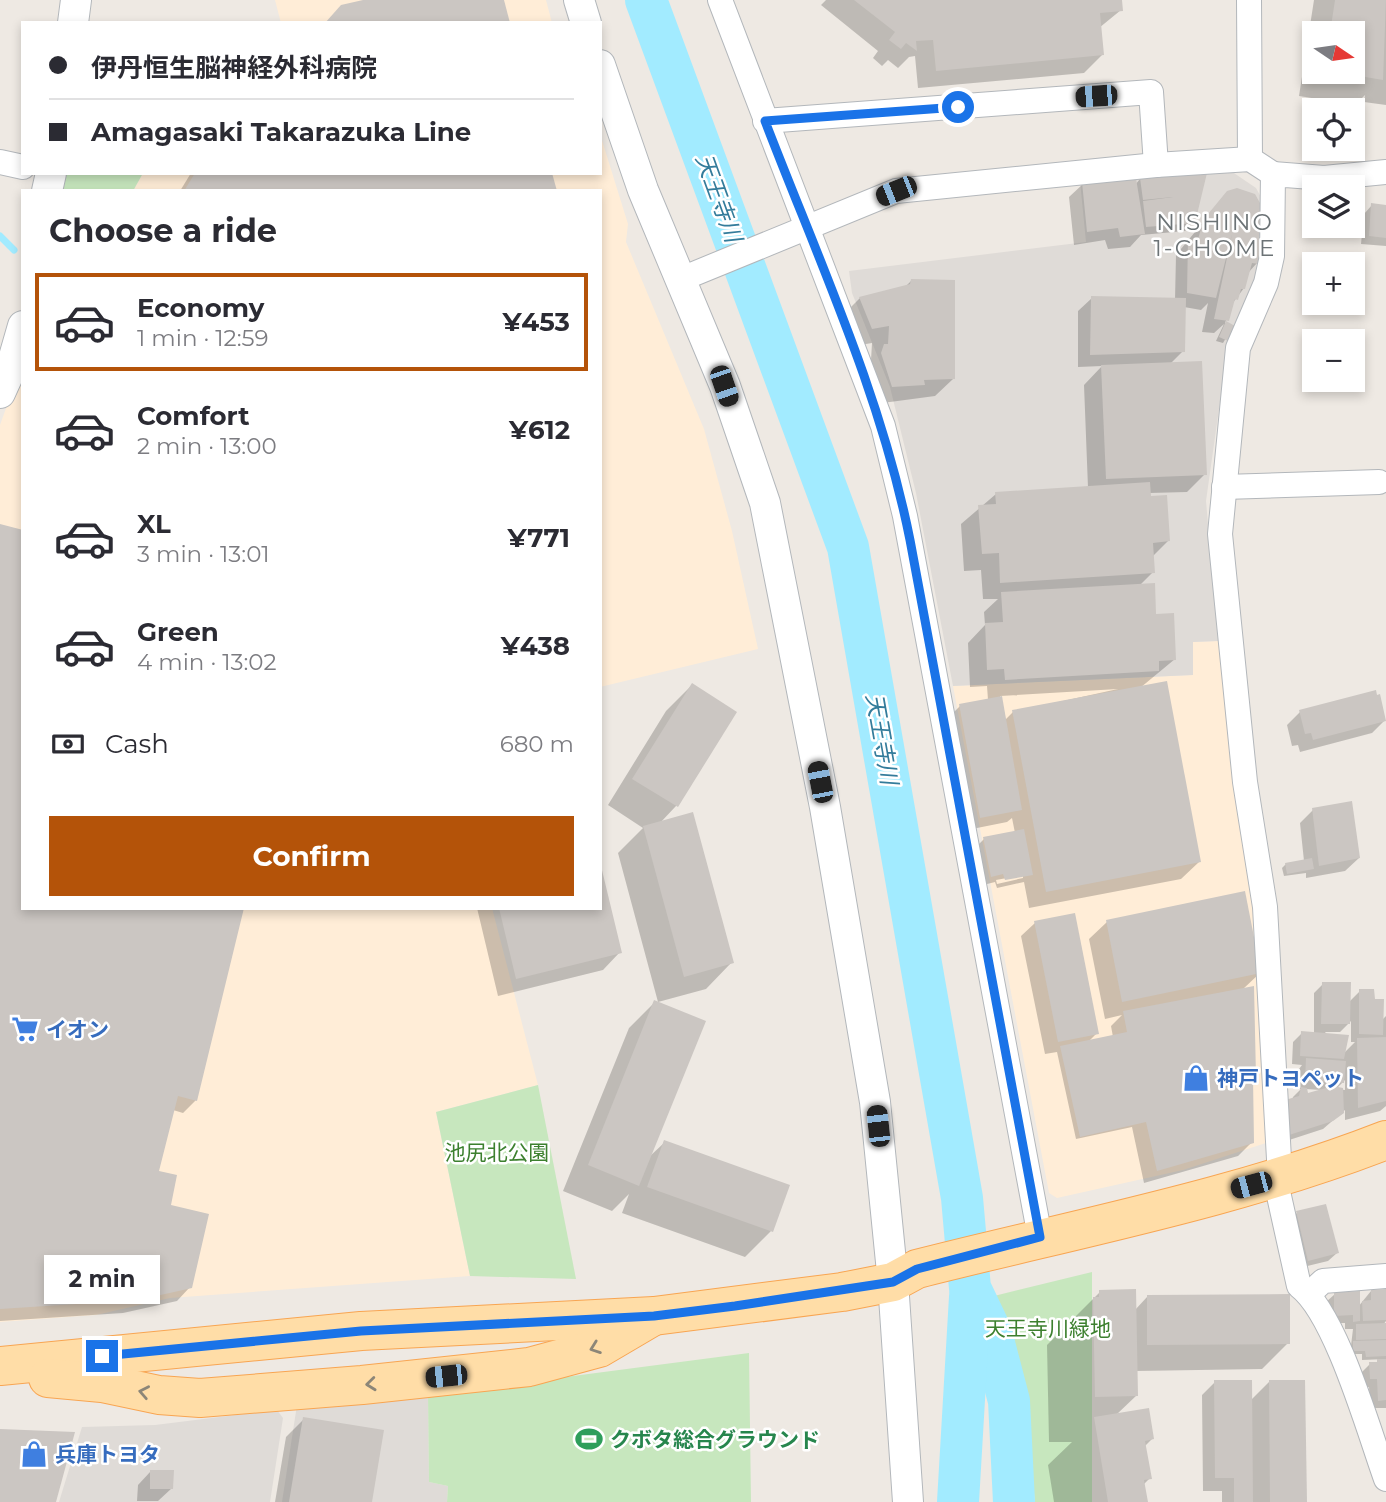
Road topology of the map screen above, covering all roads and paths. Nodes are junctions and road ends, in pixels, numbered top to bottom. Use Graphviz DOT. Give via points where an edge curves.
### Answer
graph roads {
  1 [pos="76,0"];
  2 [pos="579,0"];
  3 [pos="720,0"];
  4 [pos="1249,0"];
  5 [pos="73,21"];
  6 [pos="585,21"];
  7 [pos="602,71"];
  8 [pos="765,121"];
  9 [pos="1250,159"];
  10 [pos="0,162"];
  11 [pos="1156,165"];
  12 [pos="21,169"];
  13 [pos="1386,172"];
  14 [pos="1273,174"];
  15 [pos="804,229"];
  16 [pos="687,277"];
  17 [pos="21,333"];
  18 [pos="0,393"];
  19 [pos="1364,485"];
  20 [pos="1224,486"];
  21 [pos="1386,1140"];
  22 [pos="1278,1178"];
  23 [pos="1033,1239"];
  24 [pos="905,1275"];
  25 [pos="1386,1276"];
  26 [pos="1309,1294"];
  27 [pos="654,1316"];
  28 [pos="0,1366"];
  29 [pos="0,1372"];
  30 [pos="1386,1479"];
  31 [pos="908,1502"];
  1 -- 5 [label="street"];
  2 -- 6 [label="street"];
  3 -- 8 [label="street"];
  4 -- 9 [label="street"];
  7 -- 16 [label="street" via="643,190"];
  8 -- 11 [label="street" via="1151,92"];
  8 -- 15 [label="street"];
  9 -- 11 [label="street"];
  9 -- 14 [label="street"];
  10 -- 12 [label="street"];
  11 -- 15 [label="street" via="896,191"];
  13 -- 14 [label="street" via="1324,178"];
  14 -- 20 [label="street" via="1272,256 1266,283 1238,348"];
  15 -- 16 [label="street"];
  15 -- 23 [label="street" via="883,426 905,516"];
  16 -- 24 [label="street" via="765,503 825,807"];
  17 -- 18 [label="street"];
  19 -- 20 [label="street"];
  20 -- 22 [label="street" via="1220,534 1245,782 1265,907"];
  21 -- 22 [label="main road"];
  22 -- 23 [label="main road"];
  22 -- 26 [label="street" via="1299,1286"];
  23 -- 24 [label="main road"];
  24 -- 27 [label="main road" via="842,1292"];
  24 -- 31 [label="street"];
  25 -- 26 [label="street" via="1323,1281"];
  26 -- 30 [label="street" via="1326,1317"];
  27 -- 28 [label="main road" via="361,1331"];
  27 -- 29 [label="main road, one-way" via="599,1348 529,1367 362,1385 200,1398"];
}
